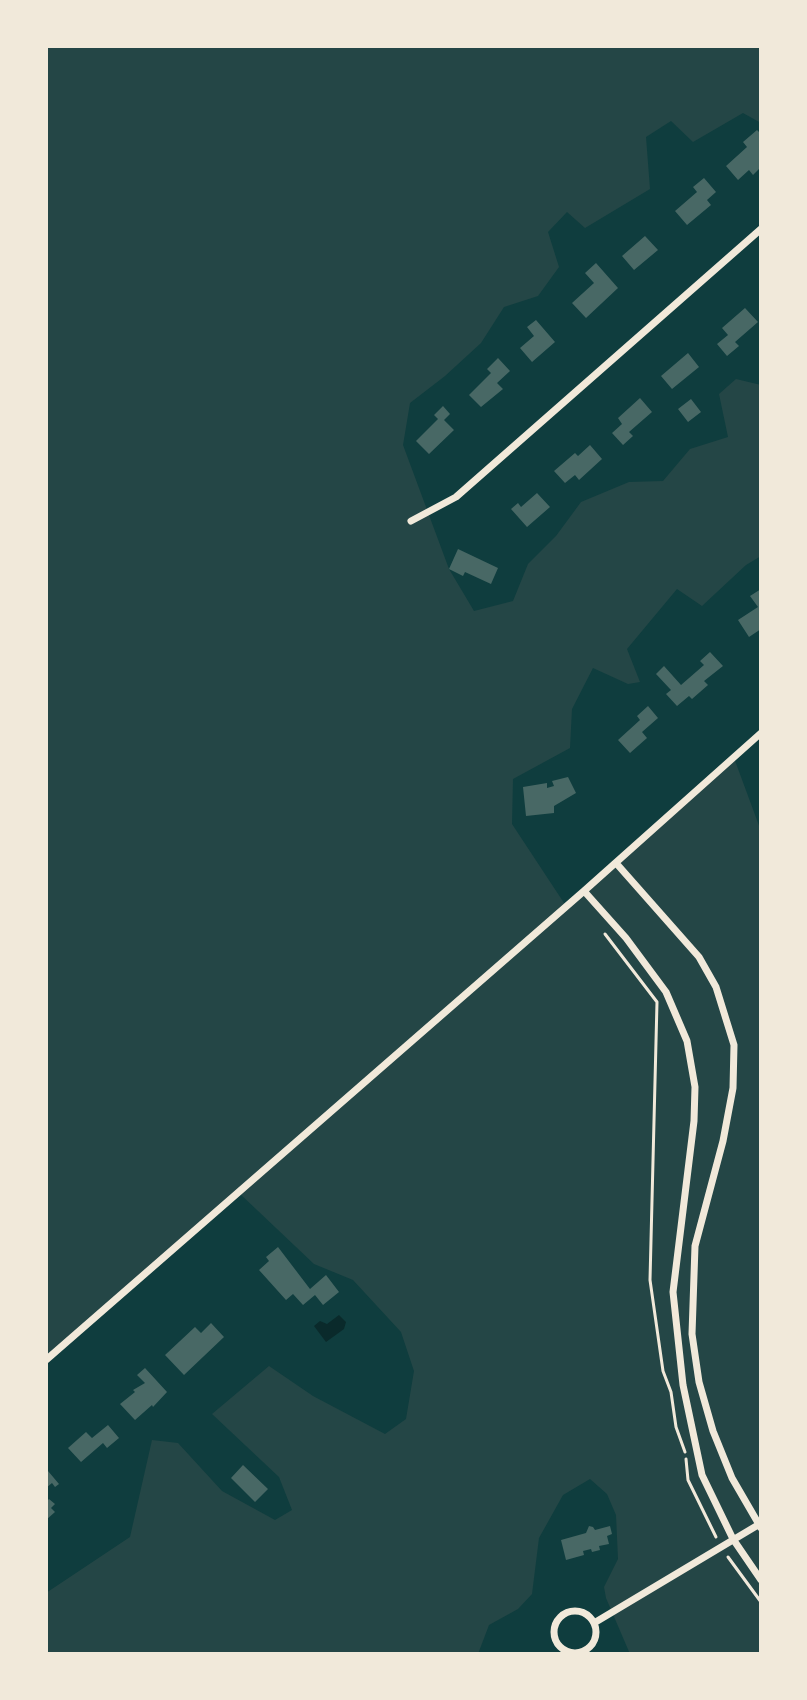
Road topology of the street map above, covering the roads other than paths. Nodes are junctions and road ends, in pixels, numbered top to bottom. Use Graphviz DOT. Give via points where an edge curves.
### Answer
graph roads {
  1 [pos="761,229"];
  2 [pos="411,521"];
  3 [pos="761,733"];
  4 [pos="616,863"];
  5 [pos="584,891"];
  6 [pos="46,1360"];
  7 [pos="760,1526"];
  8 [pos="733,1539"];
  9 [pos="761,1580"];
  10 [pos="594,1623"];
  1 -- 2 [label="street" via="456,497"];
  3 -- 4 [label="street"];
  4 -- 5 [label="street"];
  4 -- 7 [label="street" via="699,957 716,987 734,1045 723,1141 695,1246 692,1334 713,1431"];
  5 -- 6 [label="street"];
  5 -- 8 [label="street" via="666,992 687,1041 694,1121 673,1292 676,1338 702,1475"];
  7 -- 8 [label="street"];
  8 -- 9 [label="street"];
  8 -- 10 [label="street"];
  10 -- 10 [label="street" via="584,1613 570,1611 559,1619 556,1639 565,1650 583,1651 596,1634"];
}
